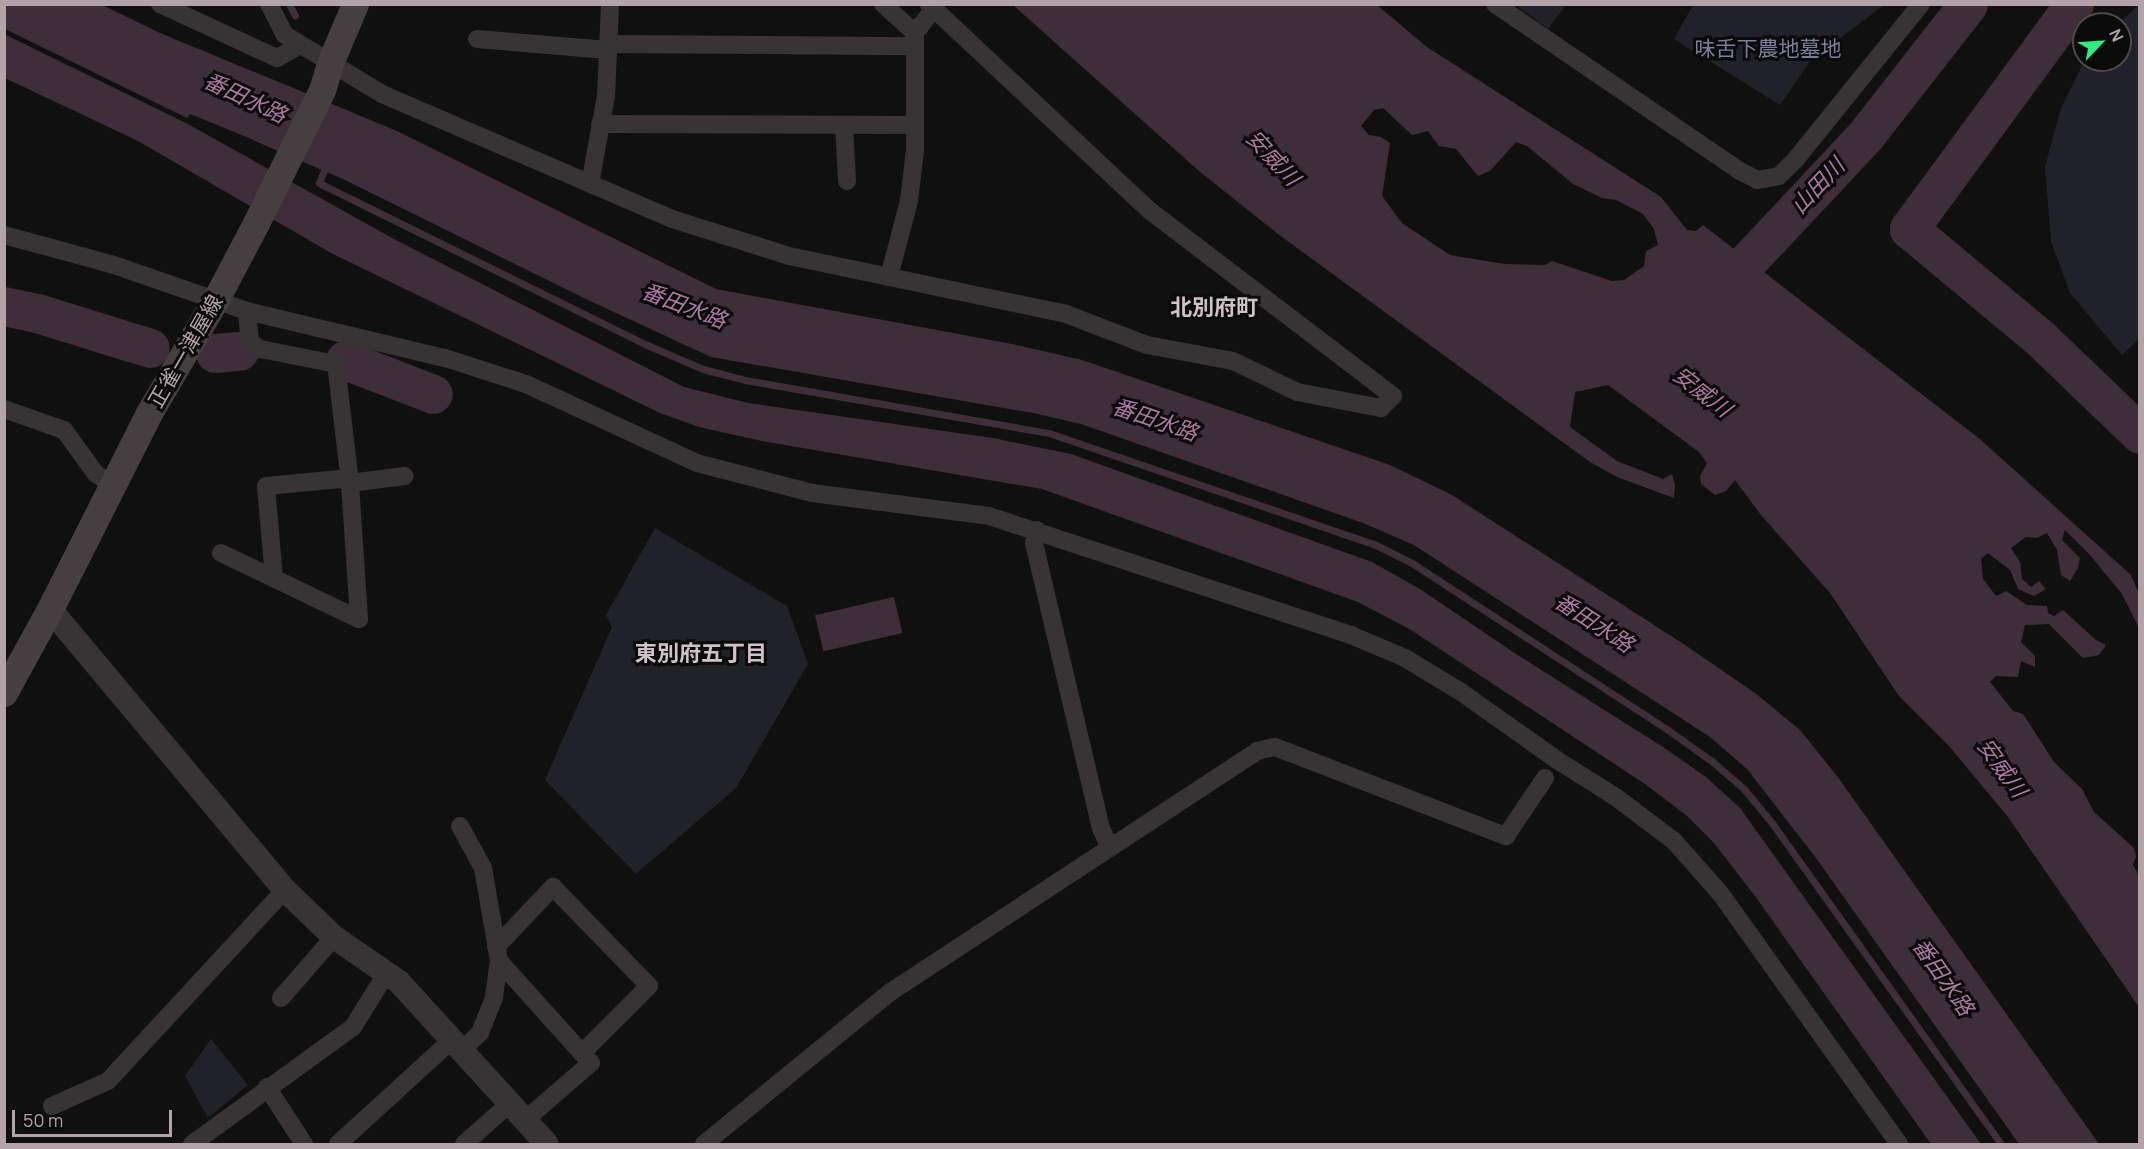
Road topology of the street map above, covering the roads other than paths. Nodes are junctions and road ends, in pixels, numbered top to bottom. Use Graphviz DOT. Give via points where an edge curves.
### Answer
graph roads {
  1 [pos="160,4"];
  2 [pos="269,4"];
  3 [pos="355,4"];
  4 [pos="610,4"];
  5 [pos="883,4"];
  6 [pos="1495,4"];
  7 [pos="1921,4"];
  8 [pos="932,7"];
  9 [pos="477,39"];
  10 [pos="915,39"];
  11 [pos="300,45"];
  12 [pos="608,47"];
  13 [pos="330,63"];
  14 [pos="600,124"];
  15 [pos="844,125"];
  16 [pos="915,125"];
  17 [pos="847,181"];
  18 [pos="590,184"];
  19 [pos="4,234"];
  20 [pos="889,277"];
  21 [pos="216,299"];
  22 [pos="247,311"];
  23 [pos="4,409"];
  24 [pos="405,476"];
  25 [pos="350,483"];
  26 [pos="113,485"];
  27 [pos="1037,530"];
  28 [pos="222,553"];
  29 [pos="274,578"];
  30 [pos="50,609"];
  31 [pos="4,693"];
  32 [pos="1545,778"];
  33 [pos="460,826"];
  34 [pos="1110,848"];
  35 [pos="285,890"];
  36 [pos="334,937"];
  37 [pos="498,954"];
  38 [pos="386,974"];
  39 [pos="281,998"];
  40 [pos="456,1046"];
  41 [pos="582,1053"];
  42 [pos="267,1087"];
  43 [pos="52,1106"];
  44 [pos="517,1112"];
  45 [pos="192,1144"];
  46 [pos="304,1144"];
  47 [pos="338,1144"];
  48 [pos="464,1144"];
  49 [pos="547,1144"];
  50 [pos="704,1144"];
  51 [pos="1899,1144"];
  1 -- 11 [label="street" via="277,58"];
  2 -- 11 [label="street" via="285,35"];
  3 -- 13 [label="main road, 正雀一津屋線"];
  4 -- 12 [label="street"];
  5 -- 10 [label="street"];
  6 -- 7 [label="street" via="1758,180 1779,176 1796,159"];
  8 -- 10 [label="street"];
  8 -- 20 [label="street" via="1150,211 1393,396 1381,408 1297,392 1233,361 1147,345 1066,314"];
  9 -- 12 [label="street"];
  10 -- 12 [label="street"];
  10 -- 16 [label="street"];
  11 -- 13 [label="street"];
  12 -- 14 [label="street" via="606,96"];
  13 -- 18 [label="street" via="382,94"];
  13 -- 21 [label="main road, 正雀一津屋線" via="322,90"];
  14 -- 15 [label="street"];
  14 -- 18 [label="street"];
  15 -- 16 [label="street"];
  15 -- 17 [label="street"];
  16 -- 20 [label="street" via="909,201"];
  18 -- 20 [label="street" via="672,219 789,256"];
  19 -- 21 [label="street" via="47,244"];
  21 -- 22 [label="street"];
  21 -- 26 [label="main road, 正雀一津屋線" via="149,413"];
  22 -- 25 [label="street" via="250,342 260,349 336,364"];
  22 -- 27 [label="street" via="445,358 526,384 698,463 812,494 990,516"];
  23 -- 26 [label="street" via="64,430 96,474"];
  24 -- 25 [label="street"];
  25 -- 29 [label="street" via="341,479 266,486"];
  25 -- 29 [label="street" via="359,618"];
  26 -- 30 [label="main road, 正雀一津屋線"];
  27 -- 34 [label="street" via="1034,543 1039,565 1101,828"];
  27 -- 51 [label="street" via="1353,636 1405,658 1617,798 1674,841 1720,893"];
  28 -- 29 [label="street"];
  30 -- 31 [label="main road, 正雀一津屋線"];
  30 -- 35 [label="street"];
  32 -- 34 [label="street" via="1506,836 1275,747 1257,751"];
  33 -- 37 [label="street" via="483,868"];
  34 -- 50 [label="street" via="889,993"];
  35 -- 36 [label="street"];
  35 -- 43 [label="street" via="108,1081"];
  36 -- 38 [label="street"];
  36 -- 39 [label="street"];
  37 -- 40 [label="street" via="494,998 480,1033"];
  37 -- 41 [label="street"];
  37 -- 41 [label="street" via="553,887 649,986"];
  38 -- 40 [label="street" via="399,982"];
  38 -- 42 [label="street" via="352,1027"];
  40 -- 44 [label="street"];
  40 -- 47 [label="street"];
  41 -- 44 [label="street" via="591,1063"];
  42 -- 45 [label="street"];
  42 -- 46 [label="street"];
  44 -- 48 [label="street"];
  44 -- 49 [label="street"];
}
